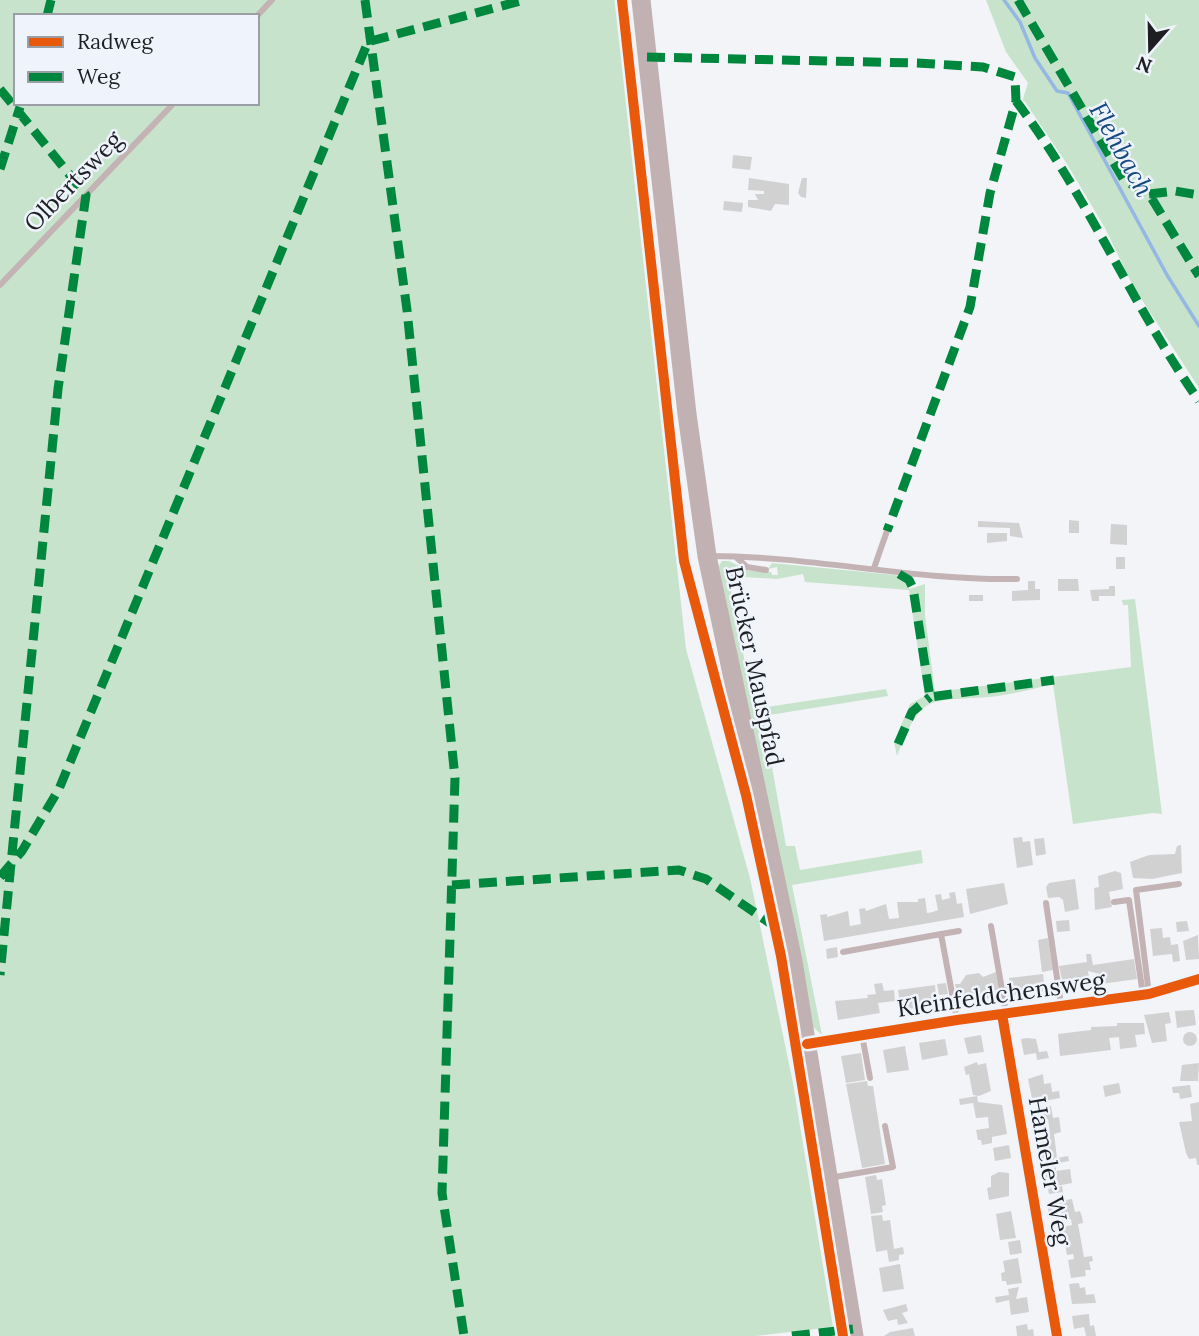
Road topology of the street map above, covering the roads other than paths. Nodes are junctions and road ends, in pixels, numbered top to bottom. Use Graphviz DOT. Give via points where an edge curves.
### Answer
graph roads {
  1 [pos="272,0"];
  2 [pos="641,0"];
  3 [pos="259,14"];
  4 [pos="172,105"];
  5 [pos="0,285"];
  6 [pos="887,531"];
  7 [pos="708,556"];
  8 [pos="736,557"];
  9 [pos="874,568"];
  10 [pos="766,569"];
  11 [pos="1017,579"];
  12 [pos="1179,884"];
  13 [pos="1114,902"];
  14 [pos="1046,903"];
  15 [pos="991,926"];
  16 [pos="959,931"];
  17 [pos="941,934"];
  18 [pos="843,952"];
  19 [pos="1199,979"];
  20 [pos="1146,995"];
  21 [pos="1061,1005"];
  22 [pos="1004,1014"];
  23 [pos="957,1020"];
  24 [pos="862,1035"];
  25 [pos="807,1044"];
  26 [pos="870,1078"];
  27 [pos="885,1126"];
  28 [pos="827,1178"];
  29 [pos="854,1336"];
  30 [pos="1057,1336"];
  1 -- 3 [label="lane"];
  2 -- 7 [label="main road, Brücker Mauspfad" via="687,414"];
  4 -- 5 [label="lane, Olbertsweg"];
  6 -- 9 [label="lane"];
  7 -- 8 [label="lane"];
  7 -- 25 [label="main road, Brücker Mauspfad"];
  8 -- 9 [label="lane"];
  8 -- 10 [label="lane" via="747,567"];
  9 -- 11 [label="lane" via="926,576"];
  12 -- 20 [label="lane" via="1136,890"];
  13 -- 20 [label="lane" via="1129,900"];
  14 -- 21 [label="lane"];
  15 -- 22 [label="lane"];
  16 -- 17 [label="lane"];
  17 -- 18 [label="lane"];
  17 -- 23 [label="lane, Kleinfeldchensweg"];
  19 -- 20 [label="street, Kleinfeldchensweg"];
  20 -- 21 [label="street, Kleinfeldchensweg"];
  21 -- 22 [label="street, Kleinfeldchensweg"];
  22 -- 23 [label="street, Kleinfeldchensweg"];
  22 -- 30 [label="street, Hameler Weg"];
  23 -- 24 [label="street, Kleinfeldchensweg"];
  24 -- 25 [label="street, Kleinfeldchensweg"];
  24 -- 26 [label="lane"];
  25 -- 28 [label="main road, Brücker Mauspfad"];
  27 -- 28 [label="lane" via="893,1167"];
  28 -- 29 [label="main road, Brücker Mauspfad"];
}
